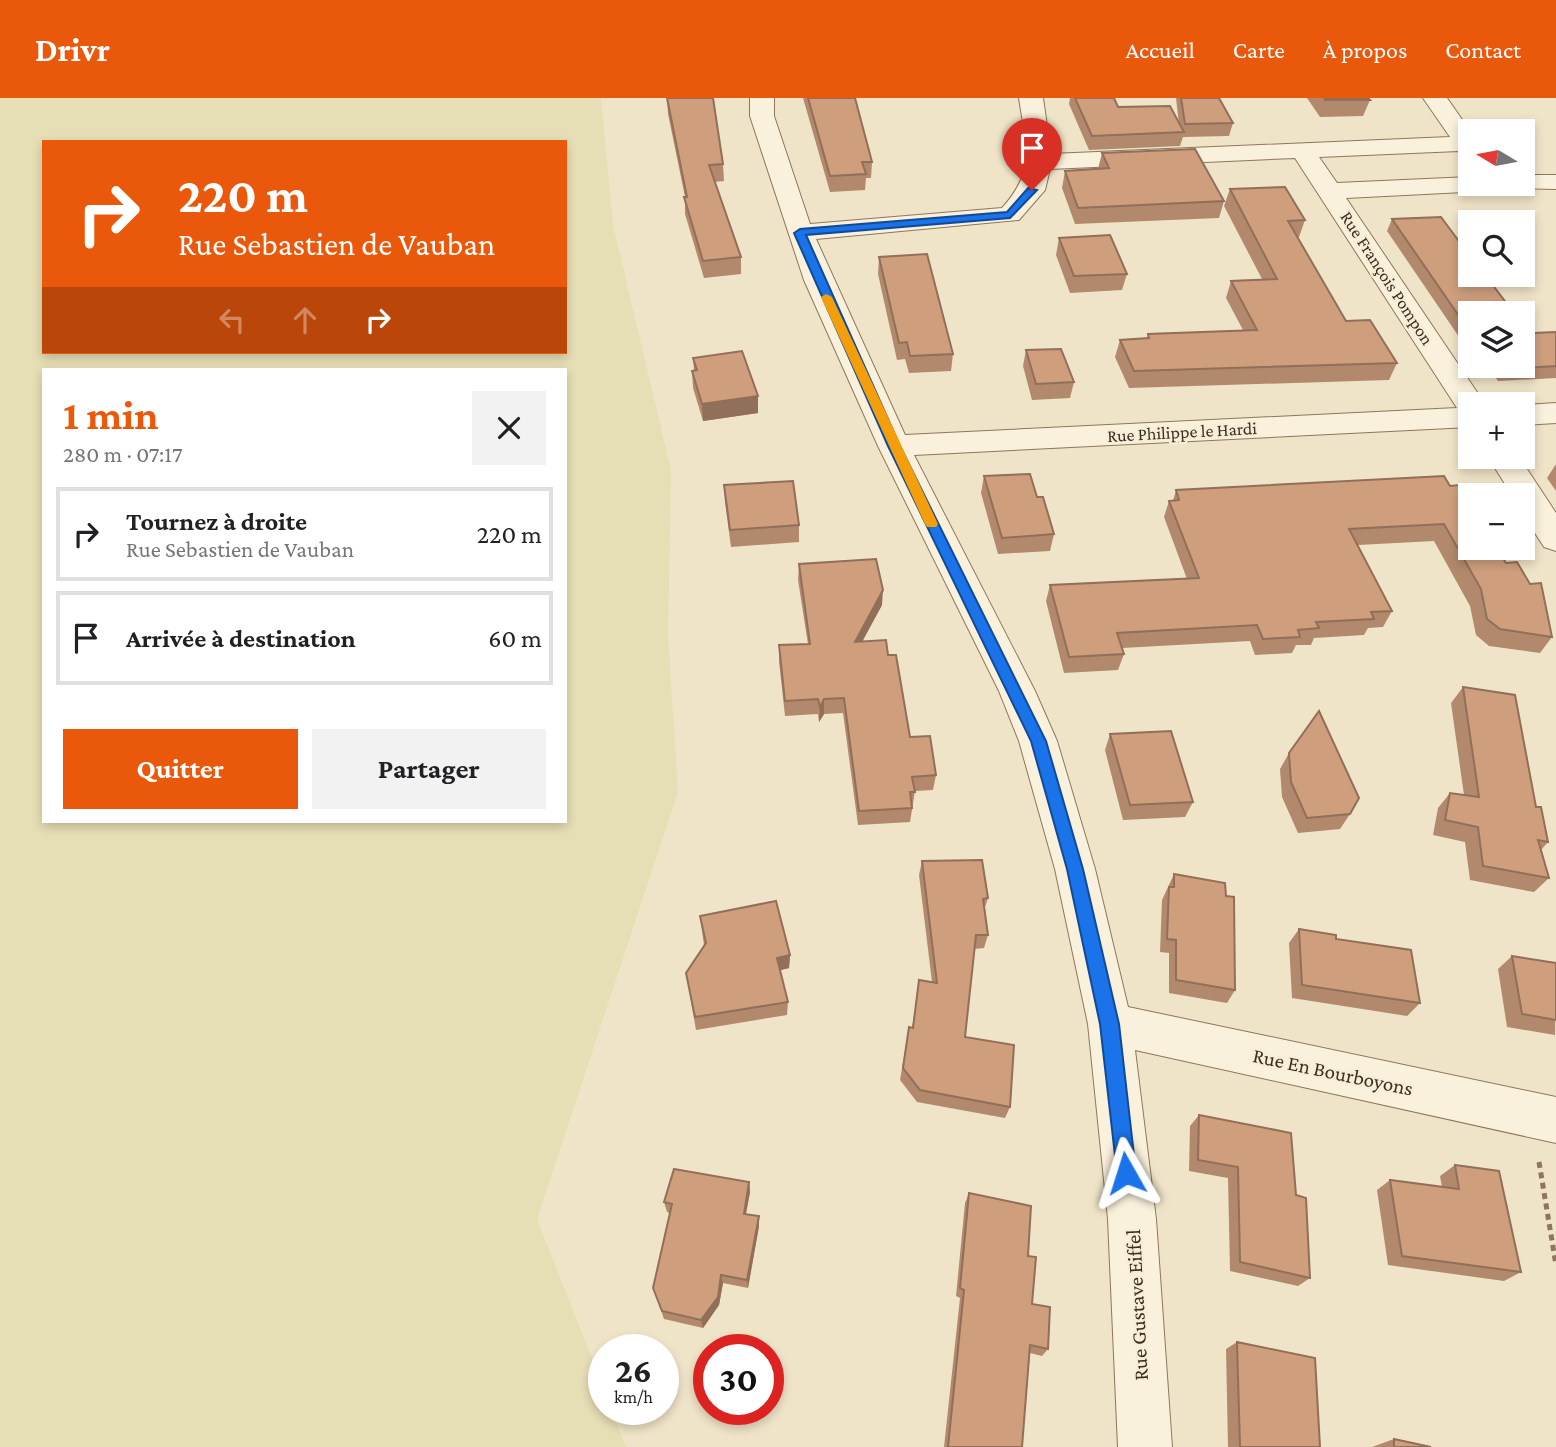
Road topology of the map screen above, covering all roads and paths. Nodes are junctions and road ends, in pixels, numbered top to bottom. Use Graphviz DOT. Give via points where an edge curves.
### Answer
graph roads {
  1 [pos="762,98"];
  2 [pos="1031,98"];
  3 [pos="1435,98"];
  4 [pos="1458,131"];
  5 [pos="1458,145"];
  6 [pos="1303,151"];
  7 [pos="1040,162"];
  8 [pos="1556,182"];
  9 [pos="1535,183"];
  10 [pos="1458,185"];
  11 [pos="1330,191"];
  12 [pos="800,233"];
  13 [pos="1461,392"];
  14 [pos="1556,413"];
  15 [pos="1535,414"];
  16 [pos="1458,418"];
  17 [pos="894,446"];
  18 [pos="1511,469"];
  19 [pos="1556,539"];
  20 [pos="1110,1024"];
  21 [pos="1544,1117"];
  22 [pos="1556,1265"];
  23 [pos="1145,1447"];
  1 -- 12 [label="street, Rue Gustave Eiffel" via="762,116"];
  2 -- 7 [label="street"];
  3 -- 4 [label="street"];
  5 -- 6 [label="street"];
  6 -- 7 [label="street"];
  6 -- 11 [label="street, Rue François Pompon"];
  7 -- 12 [label="street" via="1032,190 1010,215"];
  8 -- 9 [label="street"];
  10 -- 11 [label="street"];
  11 -- 13 [label="street, Rue François Pompon"];
  12 -- 17 [label="street, Rue Gustave Eiffel"];
  14 -- 15 [label="street"];
  16 -- 17 [label="street, Rue Philippe le Hardi"];
  17 -- 20 [label="street, Rue Gustave Eiffel" via="1038,741 1075,869"];
  18 -- 19 [label="street"];
  20 -- 21 [label="street, Rue En Bourboyons"];
  20 -- 23 [label="street, Rue Gustave Eiffel" via="1132,1219"];
  21 -- 22 [label="path"];
}
